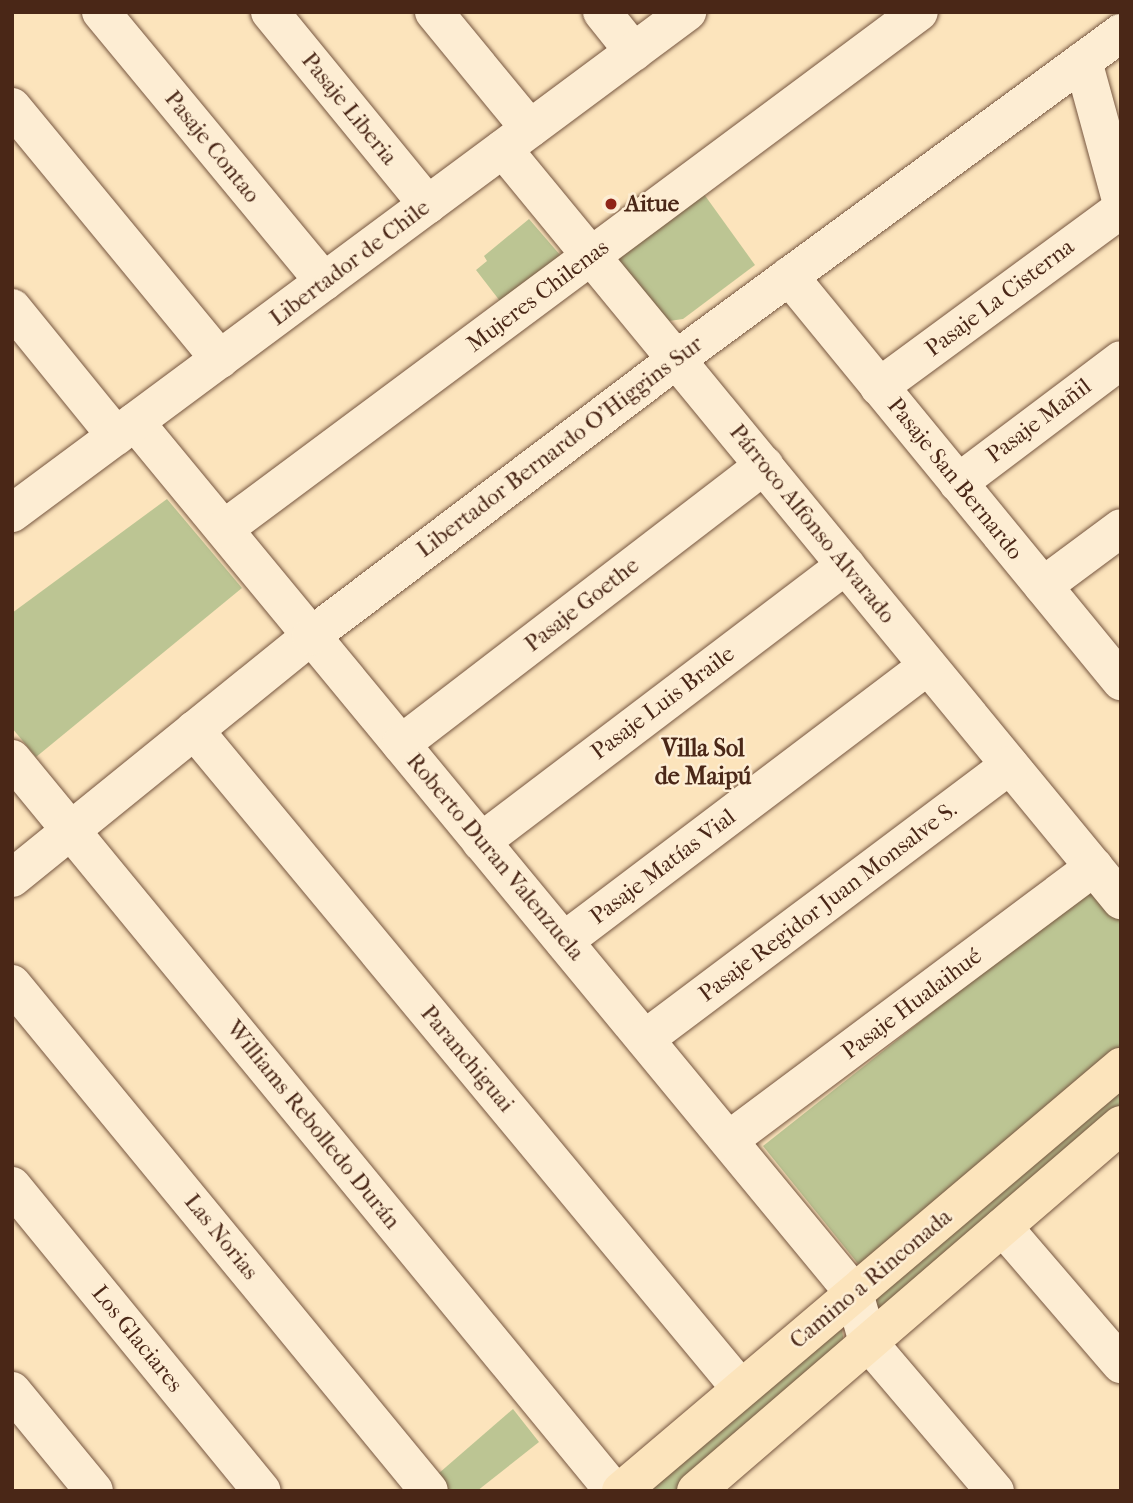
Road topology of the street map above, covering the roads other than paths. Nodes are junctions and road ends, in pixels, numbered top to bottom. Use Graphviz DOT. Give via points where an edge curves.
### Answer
graph roads {
  1 [pos="101,12"];
  2 [pos="270,12"];
  3 [pos="434,12"];
  4 [pos="601,12"];
  5 [pos="687,12"];
  6 [pos="919,12"];
  7 [pos="1116,12"];
  8 [pos="1121,31"];
  9 [pos="634,52"];
  10 [pos="1083,61"];
  11 [pos="12,107"];
  12 [pos="517,139"];
  13 [pos="1121,200"];
  14 [pos="428,205"];
  15 [pos="1121,209"];
  16 [pos="592,257"];
  17 [pos="789,276"];
  18 [pos="324,282"];
  19 [pos="12,308"];
  20 [pos="220,359"];
  21 [pos="677,359"];
  22 [pos="1121,360"];
  23 [pos="879,387"];
  24 [pos="126,429"];
  25 [pos="764,465"];
  26 [pos="958,483"];
  27 [pos="12,513"];
  28 [pos="1121,528"];
  29 [pos="223,529"];
  30 [pos="846,565"];
  31 [pos="1043,586"];
  32 [pos="312,636"];
  33 [pos="929,666"];
  34 [pos="1121,681"];
  35 [pos="194,730"];
  36 [pos="401,744"];
  37 [pos="12,759"];
  38 [pos="1010,765"];
  39 [pos="70,829"];
  40 [pos="481,842"];
  41 [pos="1094,867"];
  42 [pos="12,878"];
  43 [pos="1121,900"];
  44 [pos="564,941"];
  45 [pos="12,984"];
  46 [pos="645,1039"];
  47 [pos="1121,1066"];
  48 [pos="1121,1125"];
  49 [pos="729,1140"];
  50 [pos="12,1186"];
  51 [pos="1003,1227"];
  52 [pos="854,1293"];
  53 [pos="868,1342"];
  54 [pos="1121,1364"];
  55 [pos="741,1389"];
  56 [pos="12,1391"];
  57 [pos="94,1491"];
  58 [pos="262,1491"];
  59 [pos="429,1491"];
  60 [pos="614,1491"];
  61 [pos="621,1491"];
  62 [pos="696,1491"];
  63 [pos="995,1491"];
  1 -- 18 [label="street, Pasaje Contao"];
  2 -- 14 [label="street, Pasaje Liberia"];
  3 -- 12 [label="street, Párroco Alfonso Alvarado"];
  4 -- 9 [label="street"];
  5 -- 9 [label="street, Libertador de Chile"];
  6 -- 16 [label="street, Mujeres Chilenas"];
  7 -- 8 [label="street"];
  8 -- 10 [label="street, Libertador Bernardo O'Higgins Sur"];
  9 -- 12 [label="street, Libertador de Chile"];
  10 -- 13 [label="street"];
  10 -- 17 [label="street, Libertador Bernardo O'Higgins Sur"];
  11 -- 20 [label="street"];
  12 -- 14 [label="street, Libertador de Chile"];
  12 -- 16 [label="street, Párroco Alfonso Alvarado"];
  14 -- 18 [label="street, Libertador de Chile"];
  15 -- 23 [label="street, Pasaje La Cisterna"];
  16 -- 21 [label="street, Párroco Alfonso Alvarado"];
  16 -- 29 [label="street, Mujeres Chilenas"];
  17 -- 21 [label="street, Libertador Bernardo O'Higgins Sur"];
  17 -- 23 [label="street, Pasaje San Bernardo"];
  18 -- 20 [label="street, Libertador de Chile"];
  19 -- 24 [label="street, Roberto Duran Valenzuela"];
  20 -- 24 [label="street, Libertador de Chile"];
  21 -- 25 [label="street, Párroco Alfonso Alvarado"];
  21 -- 32 [label="street, Libertador Bernardo O'Higgins Sur"];
  22 -- 26 [label="street, Pasaje Mañil"];
  23 -- 26 [label="street, Pasaje San Bernardo"];
  24 -- 27 [label="street, Libertador de Chile"];
  24 -- 29 [label="street, Roberto Duran Valenzuela"];
  25 -- 30 [label="street, Párroco Alfonso Alvarado"];
  25 -- 36 [label="street, Pasaje Goethe"];
  26 -- 31 [label="street, Pasaje San Bernardo"];
  28 -- 31 [label="street"];
  29 -- 32 [label="street, Roberto Duran Valenzuela"];
  30 -- 33 [label="street, Párroco Alfonso Alvarado"];
  30 -- 40 [label="street, Pasaje Luis Braile"];
  31 -- 34 [label="street, Pasaje San Bernardo"];
  32 -- 35 [label="street, Libertador Bernardo O'Higgins Sur"];
  32 -- 36 [label="street, Roberto Duran Valenzuela"];
  33 -- 38 [label="street, Párroco Alfonso Alvarado"];
  33 -- 44 [label="street, Pasaje Matías Vial"];
  35 -- 39 [label="street, Libertador Bernardo O'Higgins Sur"];
  35 -- 55 [label="street, Paranchiguai"];
  36 -- 40 [label="street, Roberto Duran Valenzuela"];
  37 -- 39 [label="street, Williams Rebolledo Durán"];
  38 -- 41 [label="street, Párroco Alfonso Alvarado"];
  38 -- 46 [label="street, Pasaje Regidor Juan Monsalve S."];
  39 -- 42 [label="street, Libertador Bernardo O'Higgins Sur"];
  39 -- 60 [label="street, Williams Rebolledo Durán"];
  40 -- 44 [label="street, Roberto Duran Valenzuela"];
  41 -- 43 [label="street, Párroco Alfonso Alvarado"];
  41 -- 49 [label="street, Pasaje Hualaihué"];
  44 -- 46 [label="street, Roberto Duran Valenzuela"];
  45 -- 59 [label="street, Las Norias"];
  46 -- 49 [label="street, Roberto Duran Valenzuela"];
  47 -- 52 [label="main road, Camino a Rinconada"];
  48 -- 51 [label="main road, Camino a Rinconada"];
  49 -- 52 [label="street, Roberto Duran Valenzuela"];
  50 -- 58 [label="street, Los Glaciares"];
  51 -- 53 [label="main road, Camino a Rinconada"];
  51 -- 54 [label="street"];
  52 -- 53 [label="street"];
  52 -- 55 [label="main road, Camino a Rinconada"];
  53 -- 62 [label="main road, Camino a Rinconada"];
  53 -- 63 [label="street"];
  55 -- 61 [label="main road, Camino a Rinconada"];
  56 -- 57 [label="street"];
}
